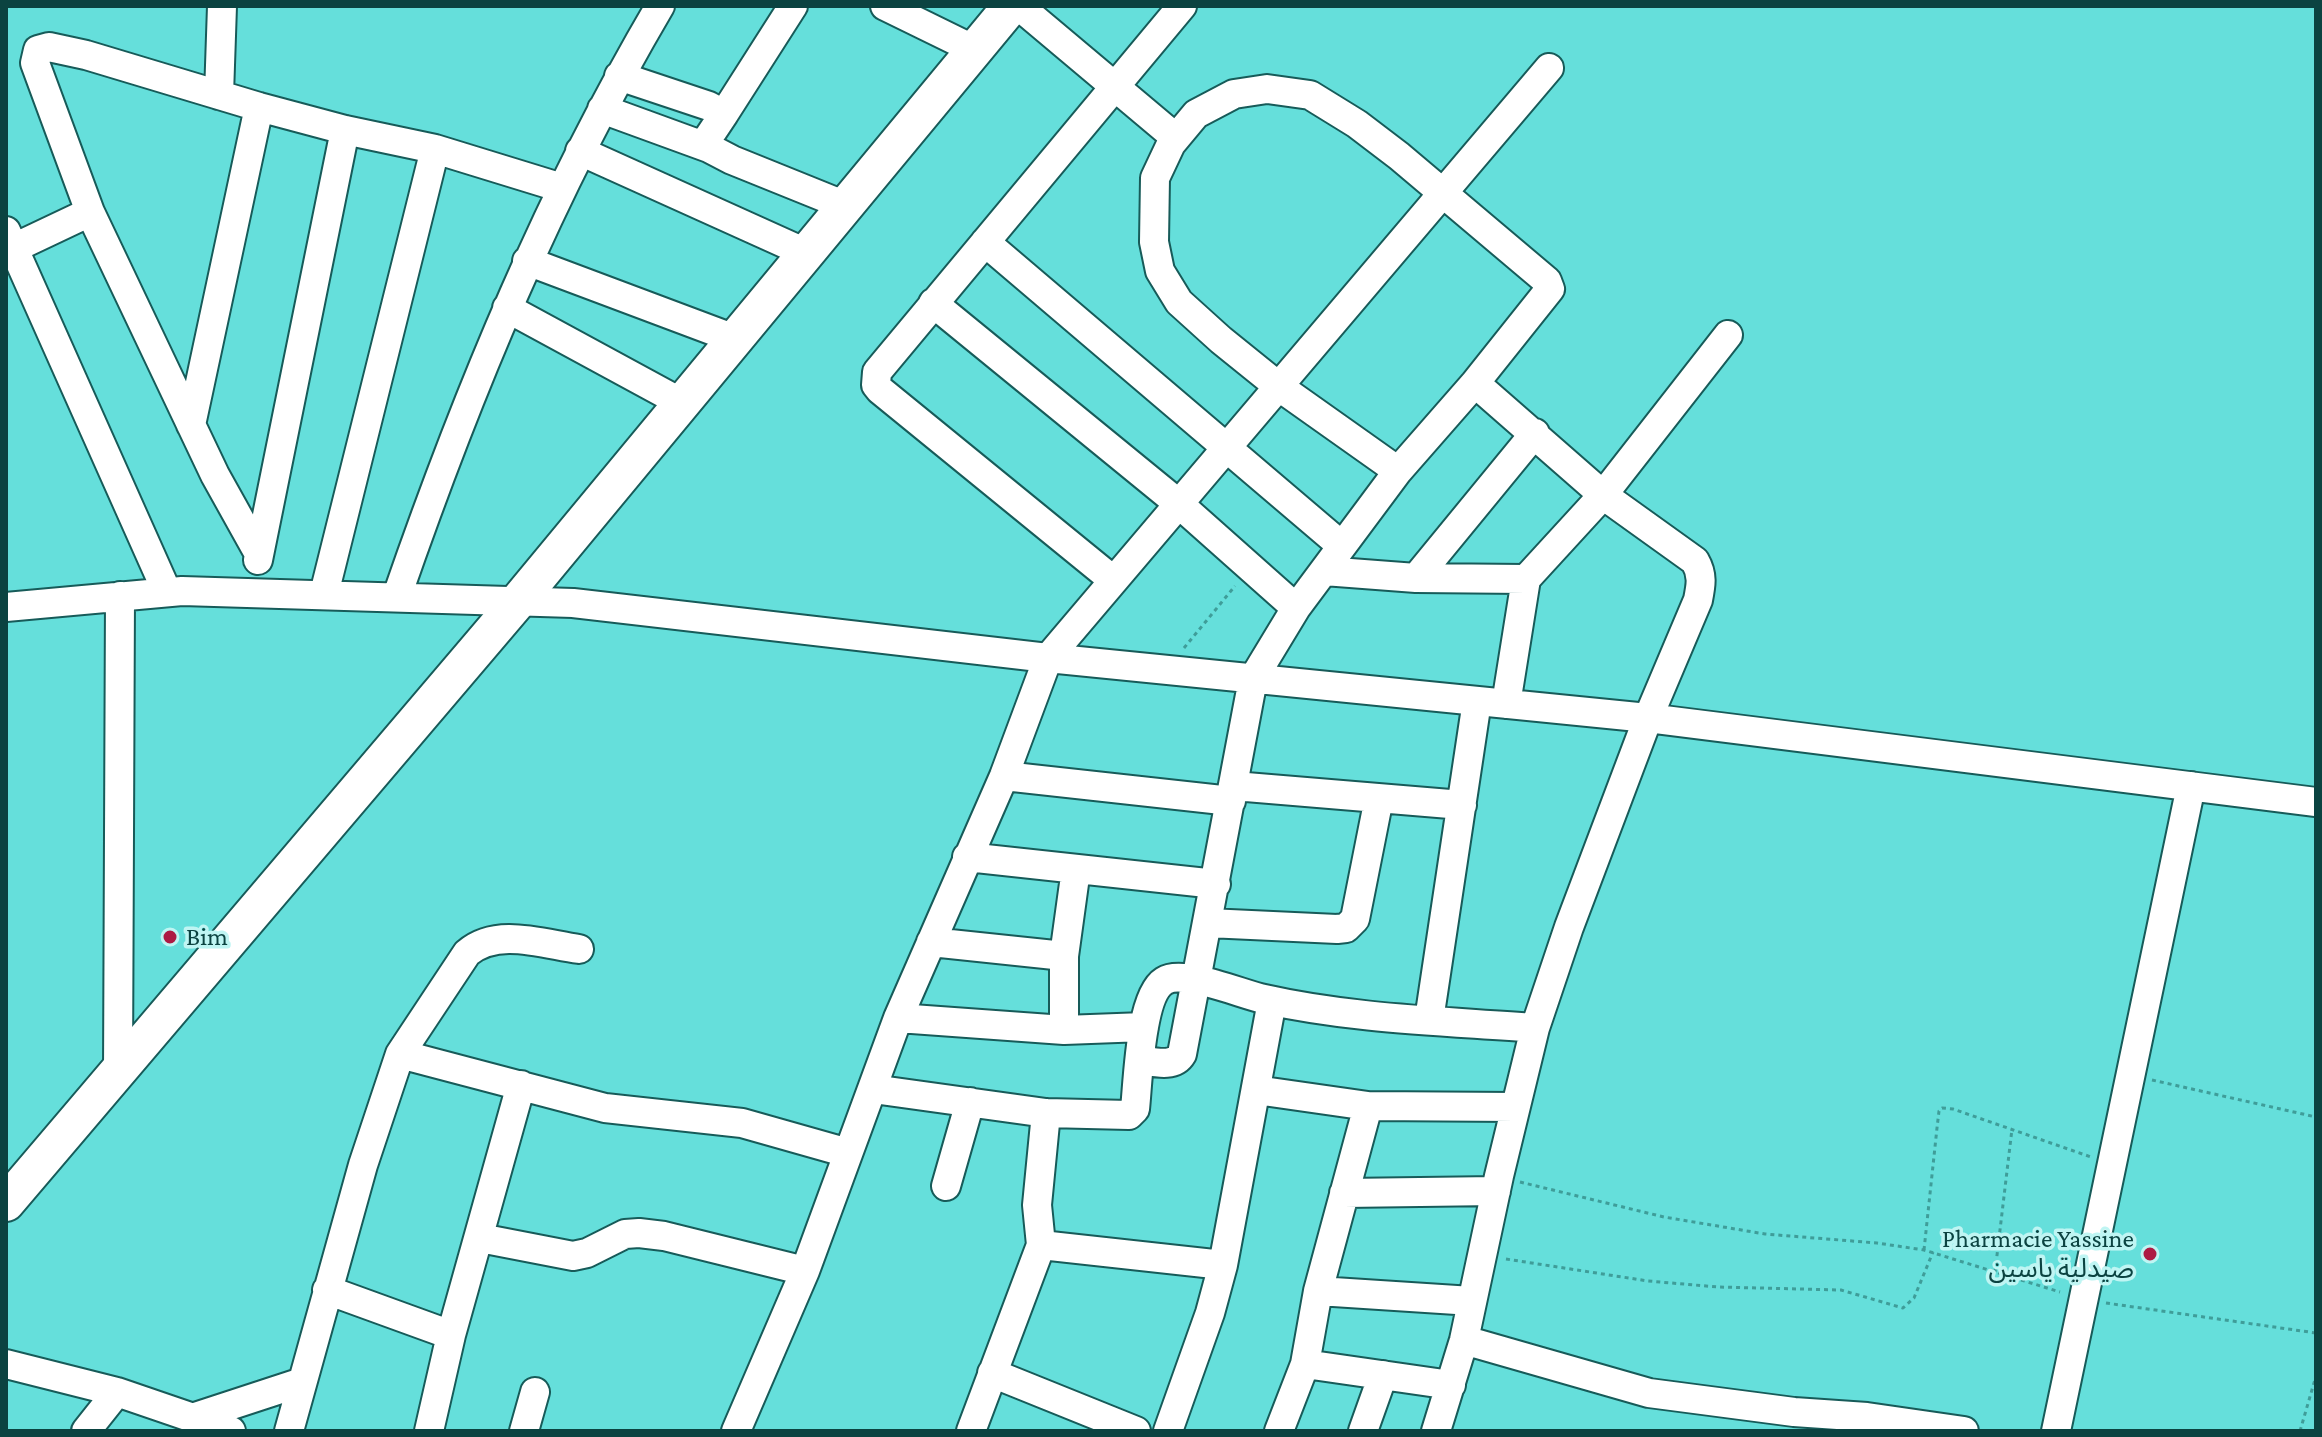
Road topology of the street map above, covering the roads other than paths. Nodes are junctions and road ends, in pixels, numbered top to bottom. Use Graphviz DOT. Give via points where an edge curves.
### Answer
graph roads {
  1 [pos="222,6"];
  2 [pos="660,6"];
  3 [pos="793,6"];
  4 [pos="885,6"];
  5 [pos="1011,6"];
  6 [pos="1019,6"];
  7 [pos="1182,6"];
  8 [pos="975,50"];
  9 [pos="1549,68"];
  10 [pos="619,76"];
  11 [pos="1113,88"];
  12 [pos="219,95"];
  13 [pos="259,107"];
  14 [pos="602,109"];
  15 [pos="724,114"];
  16 [pos="345,130"];
  17 [pos="1176,138"];
  18 [pos="709,148"];
  19 [pos="435,149"];
  20 [pos="580,151"];
  21 [pos="562,188"];
  22 [pos="1442,194"];
  23 [pos="846,206"];
  24 [pos="90,212"];
  25 [pos="10,240"];
  26 [pos="985,242"];
  27 [pos="806,253"];
  28 [pos="527,261"];
  29 [pos="933,303"];
  30 [pos="507,308"];
  31 [pos="1728,335"];
  32 [pos="735,339"];
  33 [pos="1475,383"];
  34 [pos="1278,386"];
  35 [pos="682,403"];
  36 [pos="191,425"];
  37 [pos="1535,433"];
  38 [pos="1227,447"];
  39 [pos="1398,471"];
  40 [pos="1603,495"];
  41 [pos="1179,504"];
  42 [pos="1342,546"];
  43 [pos="259,554"];
  44 [pos="1324,571"];
  45 [pos="1416,578"];
  46 [pos="1526,579"];
  47 [pos="1113,580"];
  48 [pos="167,592"];
  49 [pos="251,592"];
  50 [pos="324,594"];
  51 [pos="120,596"];
  52 [pos="397,596"];
  53 [pos="519,600"];
  54 [pos="6,607"];
  55 [pos="1296,608"];
  56 [pos="1048,658"];
  57 [pos="1253,679"];
  58 [pos="1477,701"];
  59 [pos="1506,704"];
  60 [pos="1648,718"];
  61 [pos="1004,776"];
  62 [pos="2191,786"];
  63 [pos="1232,794"];
  64 [pos="1379,798"];
  65 [pos="2316,802"];
  66 [pos="1462,805"];
  67 [pos="967,857"];
  68 [pos="1076,869"];
  69 [pos="1216,884"];
  70 [pos="1208,923"];
  71 [pos="931,942"];
  72 [pos="579,949"];
  73 [pos="1064,956"];
  74 [pos="1197,980"];
  75 [pos="1272,1001"];
  76 [pos="898,1018"];
  77 [pos="1429,1020"];
  78 [pos="1144,1027"];
  79 [pos="1535,1028"];
  80 [pos="1064,1030"];
  81 [pos="400,1054"];
  82 [pos="1140,1060"];
  83 [pos="118,1071"];
  84 [pos="521,1085"];
  85 [pos="873,1089"];
  86 [pos="1256,1090"];
  87 [pos="970,1102"];
  88 [pos="1368,1106"];
  89 [pos="1515,1107"];
  90 [pos="1046,1113"];
  91 [pos="848,1153"];
  92 [pos="1498,1184"];
  93 [pos="946,1186"];
  94 [pos="1344,1193"];
  95 [pos="6,1203"];
  96 [pos="480,1238"];
  97 [pos="1041,1245"];
  98 [pos="1223,1265"];
  99 [pos="805,1271"];
  100 [pos="327,1290"];
  101 [pos="1318,1291"];
  102 [pos="1472,1301"];
  103 [pos="451,1335"];
  104 [pos="1464,1340"];
  105 [pos="6,1364"];
  106 [pos="1305,1364"];
  107 [pos="992,1373"];
  108 [pos="1383,1375"];
  109 [pos="302,1382"];
  110 [pos="1451,1385"];
  111 [pos="117,1392"];
  112 [pos="535,1392"];
  113 [pos="192,1418"];
  114 [pos="1865,1424"];
  115 [pos="86,1431"];
  116 [pos="231,1431"];
  117 [pos="289,1431"];
  118 [pos="429,1431"];
  119 [pos="524,1431"];
  120 [pos="736,1431"];
  121 [pos="971,1431"];
  122 [pos="1136,1431"];
  123 [pos="1168,1431"];
  124 [pos="1279,1431"];
  125 [pos="1363,1431"];
  126 [pos="1436,1431"];
  127 [pos="1964,1431"];
  128 [pos="2056,1431"];
  1 -- 12 [label="street"];
  2 -- 10 [label="street"];
  3 -- 15 [label="street"];
  4 -- 8 [label="street"];
  5 -- 8 [label="main road"];
  6 -- 11 [label="street"];
  7 -- 11 [label="street"];
  8 -- 23 [label="main road"];
  9 -- 22 [label="street"];
  10 -- 14 [label="street"];
  10 -- 15 [label="street"];
  11 -- 17 [label="street"];
  11 -- 26 [label="street"];
  12 -- 13 [label="street"];
  12 -- 24 [label="street" via="59,48 38,50 35,63"];
  13 -- 16 [label="street"];
  13 -- 36 [label="street"];
  14 -- 18 [label="street"];
  14 -- 20 [label="street"];
  15 -- 18 [label="street" via="708,138"];
  16 -- 19 [label="street"];
  16 -- 43 [label="street"];
  17 -- 22 [label="street" via="1196,114 1234,94 1267,89 1310,95 1389,148"];
  17 -- 34 [label="street" via="1155,178 1154,242 1160,271 1179,302"];
  18 -- 23 [label="street"];
  19 -- 21 [label="street"];
  19 -- 50 [label="street"];
  20 -- 21 [label="street"];
  20 -- 27 [label="street"];
  21 -- 28 [label="street"];
  22 -- 33 [label="street" via="1547,281 1550,289"];
  22 -- 34 [label="street"];
  23 -- 27 [label="main road"];
  24 -- 25 [label="street"];
  24 -- 36 [label="street"];
  25 -- 48 [label="street"];
  26 -- 29 [label="street"];
  26 -- 38 [label="street"];
  27 -- 32 [label="main road"];
  28 -- 30 [label="street"];
  28 -- 32 [label="street"];
  29 -- 41 [label="street"];
  29 -- 47 [label="street" via="877,372 876,385"];
  30 -- 35 [label="street"];
  30 -- 52 [label="street"];
  31 -- 40 [label="street"];
  32 -- 35 [label="main road"];
  33 -- 37 [label="street"];
  33 -- 39 [label="street"];
  34 -- 38 [label="street"];
  34 -- 39 [label="street"];
  35 -- 53 [label="main road"];
  36 -- 43 [label="street"];
  37 -- 40 [label="street"];
  37 -- 45 [label="street"];
  38 -- 41 [label="street"];
  38 -- 42 [label="street"];
  39 -- 42 [label="street"];
  40 -- 46 [label="street"];
  40 -- 60 [label="street" via="1695,561 1701,571 1698,600"];
  41 -- 47 [label="street"];
  41 -- 55 [label="street"];
  42 -- 44 [label="street"];
  43 -- 49 [label="street"];
  44 -- 45 [label="street"];
  44 -- 55 [label="street"];
  45 -- 46 [label="street"];
  46 -- 59 [label="street"];
  47 -- 56 [label="street"];
  48 -- 49 [label="street"];
  48 -- 51 [label="street"];
  49 -- 50 [label="street"];
  50 -- 52 [label="street"];
  51 -- 54 [label="street"];
  51 -- 83 [label="street"];
  52 -- 53 [label="street"];
  53 -- 56 [label="street"];
  53 -- 83 [label="main road"];
  55 -- 57 [label="street"];
  56 -- 57 [label="street"];
  56 -- 61 [label="street"];
  57 -- 58 [label="street"];
  57 -- 63 [label="street"];
  58 -- 59 [label="street"];
  58 -- 66 [label="street"];
  59 -- 60 [label="street"];
  60 -- 62 [label="street"];
  60 -- 79 [label="street"];
  61 -- 63 [label="street"];
  61 -- 67 [label="street"];
  62 -- 65 [label="street"];
  62 -- 128 [label="street"];
  63 -- 64 [label="street"];
  63 -- 69 [label="street"];
  64 -- 66 [label="street"];
  64 -- 70 [label="street" via="1351,924 1337,929"];
  66 -- 77 [label="street"];
  67 -- 68 [label="street"];
  67 -- 71 [label="street"];
  68 -- 69 [label="street"];
  68 -- 73 [label="street"];
  69 -- 70 [label="street"];
  70 -- 74 [label="street"];
  71 -- 73 [label="street"];
  71 -- 76 [label="street"];
  72 -- 81 [label="street" via="501,938 477,944"];
  73 -- 80 [label="street"];
  74 -- 75 [label="street"];
  74 -- 78 [label="street" via="1172,978 1158,986"];
  74 -- 82 [label="street" via="1180,1059"];
  75 -- 77 [label="street"];
  75 -- 86 [label="street"];
  76 -- 80 [label="street"];
  76 -- 85 [label="street"];
  77 -- 79 [label="street"];
  78 -- 80 [label="street"];
  78 -- 82 [label="street"];
  79 -- 89 [label="street"];
  81 -- 84 [label="street"];
  81 -- 100 [label="street"];
  82 -- 90 [label="street" via="1133,1113"];
  83 -- 95 [label="main road"];
  84 -- 91 [label="street" via="605,1108 742,1123"];
  84 -- 96 [label="street"];
  85 -- 87 [label="street"];
  85 -- 91 [label="street"];
  86 -- 88 [label="street"];
  86 -- 98 [label="street"];
  87 -- 90 [label="street"];
  87 -- 93 [label="street"];
  88 -- 89 [label="street"];
  88 -- 94 [label="street"];
  89 -- 92 [label="street"];
  90 -- 97 [label="street" via="1037,1205"];
  91 -- 99 [label="street"];
  92 -- 94 [label="street"];
  92 -- 102 [label="street"];
  94 -- 101 [label="street"];
  96 -- 99 [label="street" via="573,1256 639,1233"];
  96 -- 103 [label="street"];
  97 -- 98 [label="street"];
  97 -- 107 [label="street"];
  98 -- 123 [label="street"];
  99 -- 120 [label="street"];
  100 -- 103 [label="street"];
  100 -- 109 [label="street"];
  101 -- 102 [label="street"];
  101 -- 106 [label="street"];
  102 -- 104 [label="street"];
  103 -- 118 [label="street"];
  104 -- 110 [label="street"];
  104 -- 114 [label="street" via="1649,1393"];
  105 -- 111 [label="street"];
  106 -- 108 [label="street"];
  106 -- 124 [label="street"];
  107 -- 121 [label="street"];
  107 -- 122 [label="street"];
  108 -- 110 [label="street"];
  108 -- 125 [label="street"];
  109 -- 113 [label="street"];
  109 -- 117 [label="street"];
  110 -- 126 [label="street"];
  111 -- 113 [label="street"];
  111 -- 115 [label="street"];
  112 -- 119 [label="street"];
  113 -- 116 [label="street"];
  114 -- 127 [label="street"];
}
